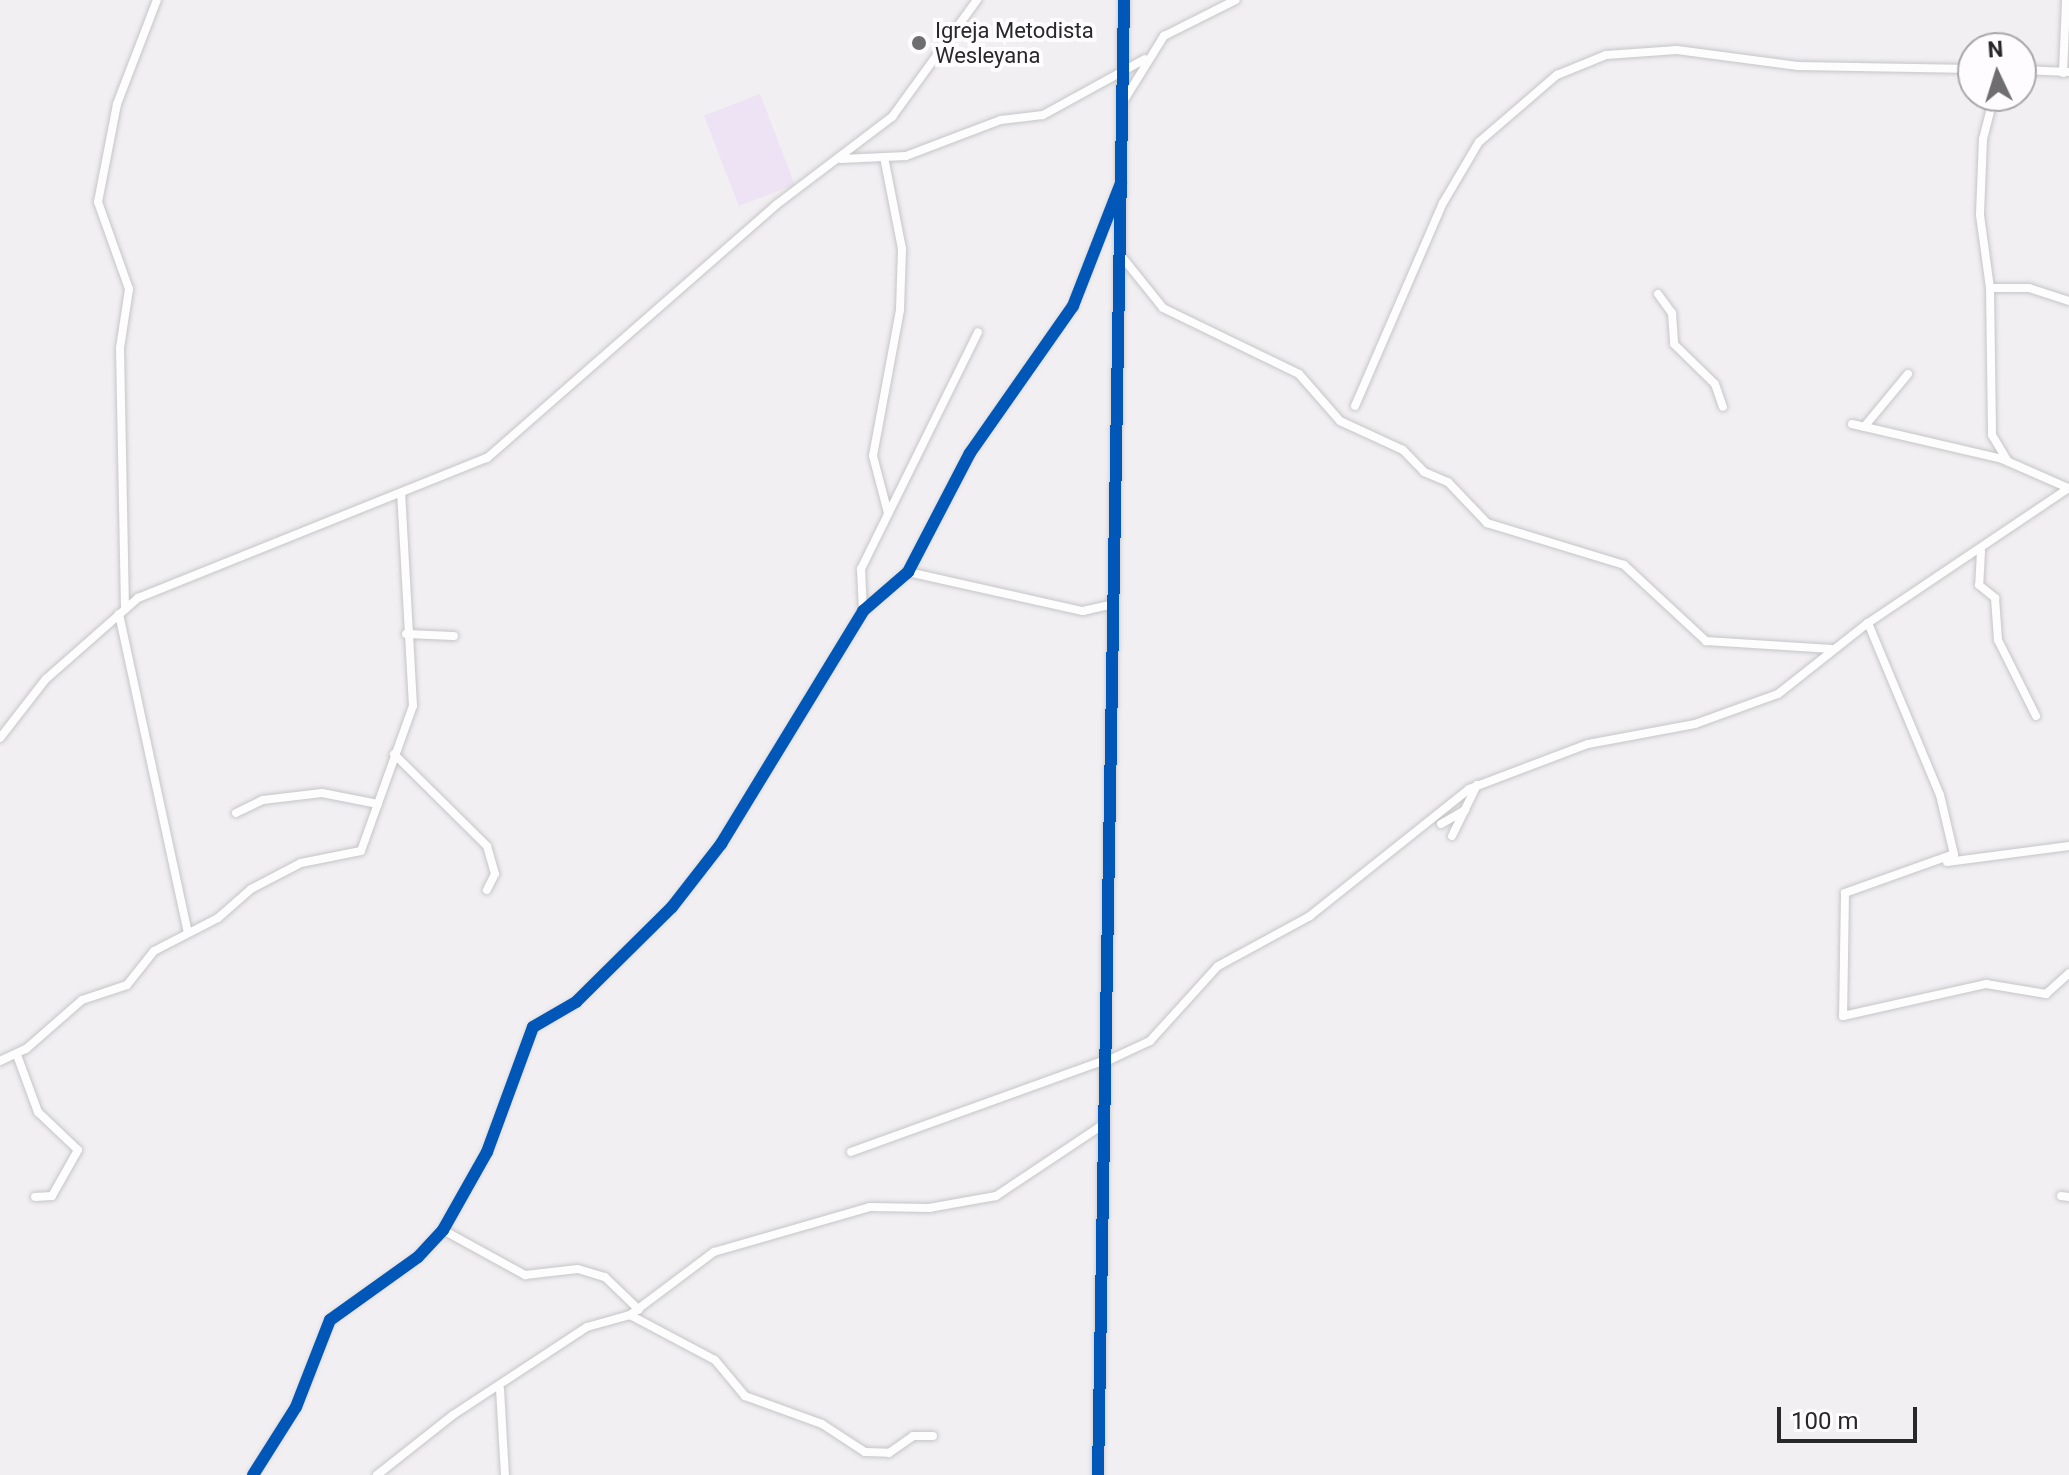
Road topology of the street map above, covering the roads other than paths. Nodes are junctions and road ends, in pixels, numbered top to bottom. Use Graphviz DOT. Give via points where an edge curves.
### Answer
graph roads {
  1 [pos="157,0"];
  2 [pos="977,0"];
  3 [pos="1124,0"];
  4 [pos="1236,0"];
  5 [pos="2066,0"];
  6 [pos="1145,59"];
  7 [pos="1957,69"];
  8 [pos="2037,71"];
  9 [pos="1123,72"];
  10 [pos="2066,72"];
  11 [pos="1111,81"];
  12 [pos="1122,90"];
  13 [pos="1122,103"];
  14 [pos="1991,112"];
  15 [pos="884,157"];
  16 [pos="841,159"];
  17 [pos="1121,183"];
  18 [pos="1119,253"];
  19 [pos="1990,288"];
  20 [pos="1658,294"];
  21 [pos="2069,301"];
  22 [pos="978,332"];
  23 [pos="1908,374"];
  24 [pos="1355,406"];
  25 [pos="1723,407"];
  26 [pos="1852,424"];
  27 [pos="1864,427"];
  28 [pos="2008,462"];
  29 [pos="2069,488"];
  30 [pos="401,494"];
  31 [pos="888,513"];
  32 [pos="1981,551"];
  33 [pos="908,572"];
  34 [pos="1113,604"];
  35 [pos="122,611"];
  36 [pos="863,611"];
  37 [pos="1868,623"];
  38 [pos="406,634"];
  39 [pos="454,636"];
  40 [pos="1832,649"];
  41 [pos="2036,716"];
  42 [pos="0,738"];
  43 [pos="394,754"];
  44 [pos="1477,785"];
  45 [pos="382,790"];
  46 [pos="366,796"];
  47 [pos="378,804"];
  48 [pos="1465,810"];
  49 [pos="236,813"];
  50 [pos="1441,824"];
  51 [pos="1452,836"];
  52 [pos="2069,846"];
  53 [pos="1947,862"];
  54 [pos="487,890"];
  55 [pos="188,932"];
  56 [pos="2069,973"];
  57 [pos="17,1055"];
  58 [pos="0,1061"];
  59 [pos="1105,1061"];
  60 [pos="1104,1124"];
  61 [pos="851,1152"];
  62 [pos="35,1197"];
  63 [pos="443,1230"];
  64 [pos="639,1310"];
  65 [pos="630,1315"];
  66 [pos="500,1389"];
  67 [pos="933,1436"];
  68 [pos="253,1475"];
  69 [pos="377,1475"];
  70 [pos="505,1475"];
  71 [pos="1098,1475"];
  1 -- 35 [label="street" via="117,104 98,202 129,289 120,348"];
  2 -- 16 [label="street" via="892,117"];
  3 -- 9 [label="street"];
  4 -- 6 [label="street" via="1164,36"];
  5 -- 10 [label="street"];
  6 -- 9 [label="street"];
  6 -- 13 [label="street"];
  7 -- 24 [label="street" via="1798,66 1677,50 1606,55 1557,75 1479,142 1443,203"];
  8 -- 10 [label="street"];
  9 -- 11 [label="street"];
  9 -- 12 [label="street"];
  11 -- 12 [label="street"];
  11 -- 15 [label="street" via="1043,115 1001,120 906,156"];
  12 -- 13 [label="street"];
  13 -- 17 [label="street"];
  14 -- 19 [label="street" via="1981,168"];
  15 -- 16 [label="street"];
  15 -- 31 [label="street" via="902,249 900,310 873,456"];
  16 -- 30 [label="street" via="776,205 487,458"];
  17 -- 18 [label="street"];
  17 -- 33 [label="street" via="1073,306 970,453"];
  18 -- 34 [label="street"];
  18 -- 40 [label="street" via="1163,308 1299,374 1340,421 1403,450 1424,472 1448,482 1483,521 1624,565 1706,641"];
  19 -- 21 [label="street" via="2029,288"];
  19 -- 28 [label="street" via="1992,435"];
  20 -- 25 [label="street" via="1672,313 1674,344 1715,384"];
  22 -- 31 [label="street"];
  23 -- 27 [label="street"];
  26 -- 27 [label="street"];
  27 -- 28 [label="street"];
  28 -- 29 [label="street"];
  29 -- 32 [label="street"];
  30 -- 35 [label="street"];
  30 -- 38 [label="street"];
  31 -- 36 [label="street" via="861,569"];
  32 -- 37 [label="street"];
  32 -- 41 [label="street" via="1979,585 1995,598 1998,640"];
  33 -- 34 [label="street" via="1083,611"];
  33 -- 36 [label="street"];
  34 -- 59 [label="street"];
  35 -- 42 [label="street" via="46,679"];
  35 -- 55 [label="street"];
  36 -- 63 [label="street" via="698,874 588,991 529,1033 487,1152"];
  37 -- 40 [label="street"];
  37 -- 53 [label="street" via="1940,795 1954,854"];
  38 -- 39 [label="street"];
  38 -- 43 [label="street" via="413,706"];
  40 -- 44 [label="street" via="1778,694 1695,724 1588,744"];
  43 -- 45 [label="street"];
  43 -- 54 [label="street" via="487,846 495,868"];
  44 -- 48 [label="street"];
  44 -- 59 [label="street" via="1440,806 1310,916 1218,966 1150,1041"];
  45 -- 46 [label="street"];
  45 -- 47 [label="street"];
  46 -- 47 [label="street"];
  46 -- 49 [label="street" via="272,798"];
  47 -- 55 [label="street" via="357,854 301,863"];
  48 -- 50 [label="street"];
  48 -- 51 [label="street"];
  52 -- 53 [label="street"];
  53 -- 56 [label="street" via="1845,893 1843,1016 1986,984 2046,994"];
  55 -- 57 [label="street" via="154,951 127,985 67,1009"];
  57 -- 58 [label="street"];
  57 -- 62 [label="street" via="38,1112 78,1150 52,1196"];
  59 -- 60 [label="street"];
  59 -- 61 [label="street"];
  60 -- 64 [label="street" via="996,1196 929,1208 870,1207 764,1233 685,1268"];
  60 -- 71 [label="street"];
  63 -- 64 [label="street" via="525,1275 578,1269 605,1277"];
  63 -- 68 [label="street" via="418,1257 330,1320 296,1407"];
  64 -- 65 [label="street"];
  65 -- 66 [label="street" via="587,1327"];
  65 -- 67 [label="street" via="715,1360 745,1396 822,1424 865,1452 889,1453 913,1436"];
  66 -- 69 [label="street"];
  66 -- 70 [label="street"];
}
